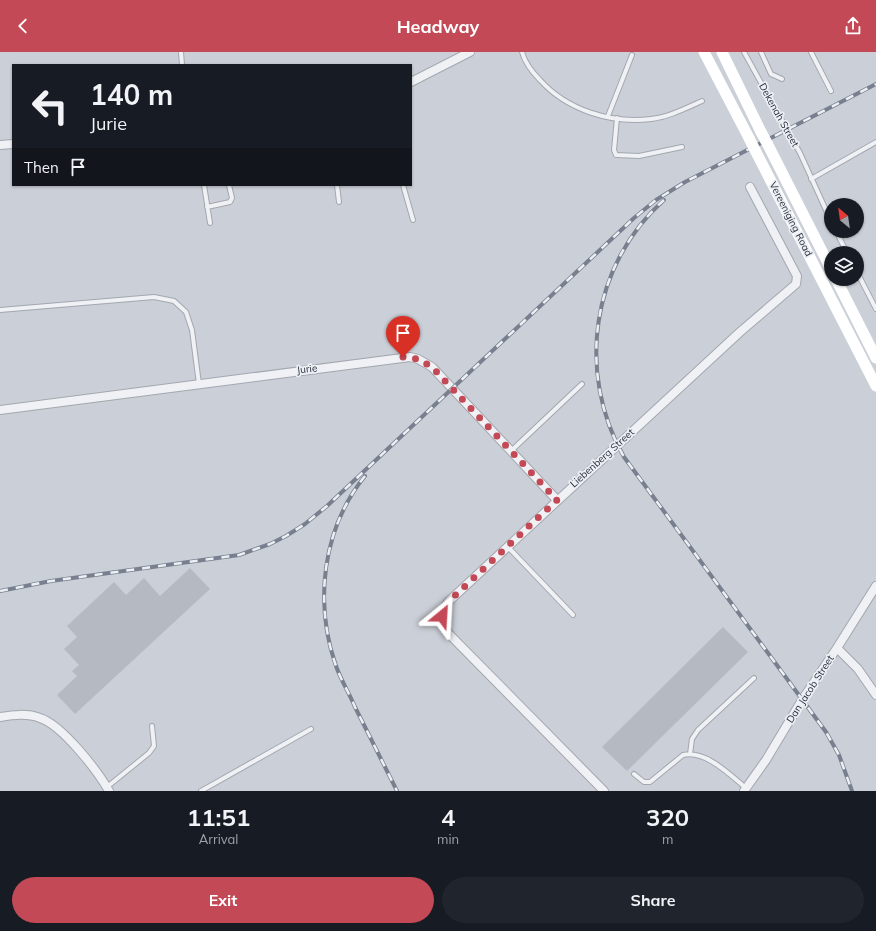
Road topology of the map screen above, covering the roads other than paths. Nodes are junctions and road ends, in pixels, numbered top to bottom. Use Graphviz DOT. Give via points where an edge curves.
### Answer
graph roads {
  1 [pos="180,52"];
  2 [pos="470,52"];
  3 [pos="522,52"];
  4 [pos="704,52"];
  5 [pos="722,52"];
  6 [pos="744,52"];
  7 [pos="761,52"];
  8 [pos="812,52"];
  9 [pos="632,55"];
  10 [pos="182,64"];
  11 [pos="782,79"];
  12 [pos="412,81"];
  13 [pos="831,91"];
  14 [pos="702,101"];
  15 [pos="608,116"];
  16 [pos="617,118"];
  17 [pos="876,142"];
  18 [pos="12,144"];
  19 [pos="0,145"];
  20 [pos="682,147"];
  21 [pos="811,179"];
  22 [pos="204,186"];
  23 [pos="229,186"];
  24 [pos="337,186"];
  25 [pos="403,186"];
  26 [pos="750,187"];
  27 [pos="339,202"];
  28 [pos="824,206"];
  29 [pos="207,207"];
  30 [pos="413,220"];
  31 [pos="210,223"];
  32 [pos="824,255"];
  33 [pos="840,286"];
  34 [pos="864,286"];
  35 [pos="876,309"];
  36 [pos="0,310"];
  37 [pos="876,358"];
  38 [pos="199,384"];
  39 [pos="582,384"];
  40 [pos="876,386"];
  41 [pos="0,410"];
  42 [pos="511,452"];
  43 [pos="557,500"];
  44 [pos="507,546"];
  45 [pos="876,586"];
  46 [pos="573,615"];
  47 [pos="838,648"];
  48 [pos="754,678"];
  49 [pos="876,696"];
  50 [pos="0,717"];
  51 [pos="152,726"];
  52 [pos="311,729"];
  53 [pos="690,754"];
  54 [pos="634,774"];
  55 [pos="108,789"];
  56 [pos="745,790"];
  57 [pos="200,791"];
  58 [pos="604,791"];
  1 -- 10 [label="lane"];
  2 -- 12 [label="street"];
  3 -- 15 [label="lane" via="535,75 557,96 584,110"];
  4 -- 40 [label="main road, Vereeniging Road, bridge"];
  5 -- 32 [label="main road, Vereeniging Road, bridge"];
  6 -- 21 [label="lane, Dekenah Street" via="797,147"];
  7 -- 11 [label="lane" via="771,74"];
  8 -- 13 [label="lane"];
  9 -- 15 [label="lane"];
  14 -- 16 [label="lane" via="676,113 650,119"];
  15 -- 16 [label="lane"];
  16 -- 20 [label="lane" via="614,150 616,155 639,156"];
  17 -- 21 [label="lane"];
  18 -- 19 [label="street"];
  21 -- 28 [label="lane, Dekenah Street"];
  22 -- 29 [label="lane"];
  23 -- 29 [label="lane" via="232,198 230,202"];
  24 -- 27 [label="lane"];
  25 -- 30 [label="lane"];
  26 -- 43 [label="street, Liebenberg Street" via="797,276 796,284"];
  29 -- 31 [label="lane"];
  33 -- 37 [label="main road"];
  34 -- 35 [label="lane"];
  36 -- 38 [label="lane" via="154,297 174,301 186,312 192,330"];
  38 -- 41 [label="street, Jurie"];
  38 -- 42 [label="street, Jurie" via="410,357 432,367"];
  39 -- 42 [label="lane"];
  42 -- 43 [label="street, Jurie"];
  43 -- 44 [label="street, Liebenberg Street"];
  44 -- 46 [label="lane"];
  44 -- 58 [label="street, Liebenberg Street" via="448,602 442,616 444,626 448,633"];
  45 -- 47 [label="street, Dan Jacob Street"];
  47 -- 49 [label="street" via="858,669"];
  47 -- 56 [label="street, Dan Jacob Street"];
  48 -- 53 [label="lane" via="698,730 692,739"];
  50 -- 55 [label="street" via="16,715 40,718 57,727 95,770"];
  51 -- 55 [label="lane" via="154,746"];
  52 -- 57 [label="lane"];
  53 -- 54 [label="lane" via="683,755 650,782 644,782"];
  53 -- 56 [label="lane" via="716,764"];
}
